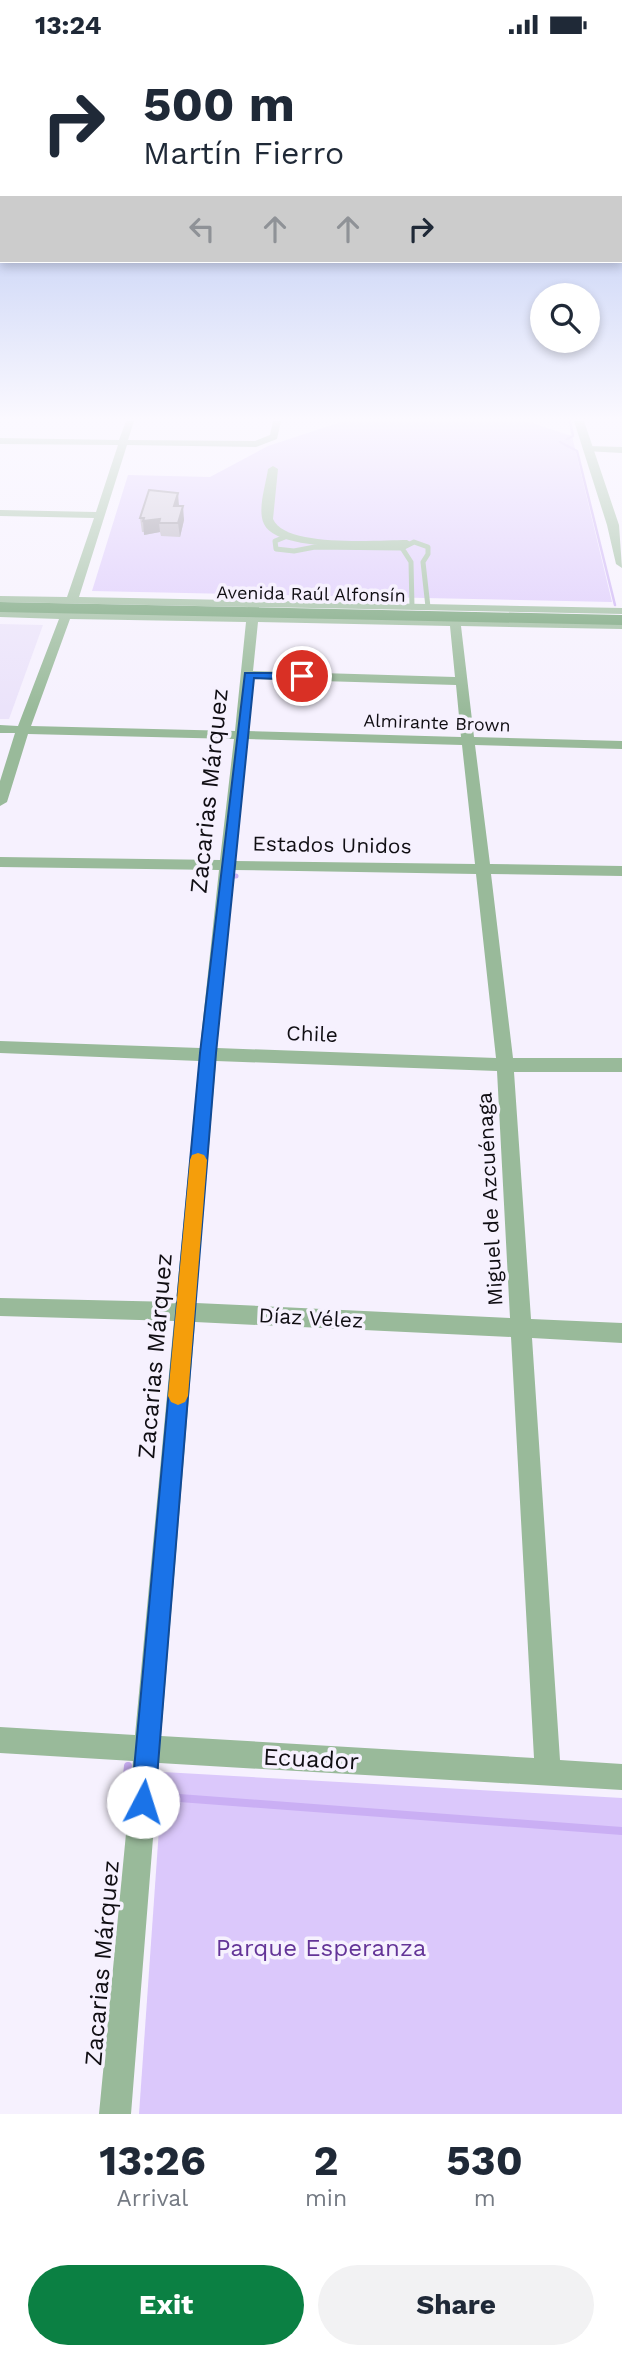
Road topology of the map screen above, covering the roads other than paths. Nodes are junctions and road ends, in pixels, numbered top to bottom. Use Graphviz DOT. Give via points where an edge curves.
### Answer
graph roads {
  1 [pos="97,517"];
  2 [pos="268,517"];
  3 [pos="617,525"];
  4 [pos="405,545"];
  5 [pos="622,564"];
  6 [pos="0,599"];
  7 [pos="72,600"];
  8 [pos="0,607"];
  9 [pos="412,607"];
  10 [pos="428,607"];
  11 [pos="622,611"];
  12 [pos="254,612"];
  13 [pos="0,614"];
  14 [pos="66,615"];
  15 [pos="622,620"];
  16 [pos="455,623"];
  17 [pos="622,626"];
  18 [pos="249,675"];
  19 [pos="462,681"];
  20 [pos="0,729"];
  21 [pos="23,730"];
  22 [pos="241,735"];
  23 [pos="470,742"];
  24 [pos="622,745"];
  25 [pos="0,802"];
  26 [pos="0,862"];
  27 [pos="228,865"];
  28 [pos="482,868"];
  29 [pos="622,871"];
  30 [pos="0,1047"];
  31 [pos="208,1053"];
  32 [pos="505,1065"];
  33 [pos="622,1065"];
  34 [pos="0,1307"];
  35 [pos="185,1312"];
  36 [pos="520,1329"];
  37 [pos="622,1333"];
  38 [pos="0,1740"];
  39 [pos="147,1750"];
  40 [pos="548,1774"];
  41 [pos="622,1777"];
  42 [pos="115,2114"];
  1 -- 7 [label="street"];
  2 -- 4 [label="street" via="275,532 285,537"];
  3 -- 5 [label="street"];
  4 -- 9 [label="lane" via="411,562"];
  4 -- 10 [label="lane" via="423,543 428,547 423,562"];
  6 -- 7 [label="street, Avenida Raúl Alfonsín"];
  7 -- 12 [label="street, Avenida Raúl Alfonsín"];
  8 -- 12 [label="main road, Avenida Raúl Alfonsín"];
  9 -- 10 [label="street, Avenida Raúl Alfonsín"];
  9 -- 12 [label="street, Avenida Raúl Alfonsín"];
  10 -- 11 [label="street, Avenida Raúl Alfonsín"];
  12 -- 14 [label="street, Avenida Raúl Alfonsín"];
  12 -- 15 [label="main road, Avenida Raúl Alfonsín"];
  12 -- 16 [label="street, Avenida Raúl Alfonsín"];
  12 -- 18 [label="street, Zacarias Márquez"];
  13 -- 14 [label="street, Avenida Raúl Alfonsín"];
  14 -- 21 [label="street"];
  16 -- 17 [label="street, Avenida Raúl Alfonsín"];
  16 -- 19 [label="street, Miguel de Azcuénaga"];
  18 -- 19 [label="street"];
  18 -- 22 [label="street, Zacarias Márquez"];
  19 -- 23 [label="street, Miguel de Azcuénaga"];
  20 -- 21 [label="street, Almirante Brown"];
  21 -- 22 [label="street, Almirante Brown"];
  21 -- 25 [label="street"];
  22 -- 23 [label="street, Almirante Brown"];
  22 -- 27 [label="street, Zacarias Márquez"];
  23 -- 24 [label="street, Almirante Brown"];
  23 -- 28 [label="street, Miguel de Azcuénaga"];
  26 -- 27 [label="street, Estados Unidos"];
  27 -- 28 [label="street, Estados Unidos"];
  27 -- 31 [label="street, Zacarias Márquez"];
  28 -- 29 [label="street, Estados Unidos"];
  28 -- 32 [label="street, Miguel de Azcuénaga"];
  30 -- 31 [label="street, Chile"];
  31 -- 32 [label="street, Chile"];
  31 -- 35 [label="street, Zacarias Márquez"];
  32 -- 33 [label="street, Chile"];
  32 -- 36 [label="street, Miguel de Azcuénaga"];
  34 -- 35 [label="street, Díaz Vélez"];
  35 -- 36 [label="street, Díaz Vélez"];
  35 -- 39 [label="street, Zacarias Márquez"];
  36 -- 37 [label="street, Díaz Vélez"];
  36 -- 40 [label="street, Miguel de Azcuénaga"];
  38 -- 39 [label="street, Ecuador"];
  39 -- 40 [label="street, Ecuador"];
  39 -- 42 [label="street, Zacarias Márquez"];
  40 -- 41 [label="street, Ecuador"];
}
